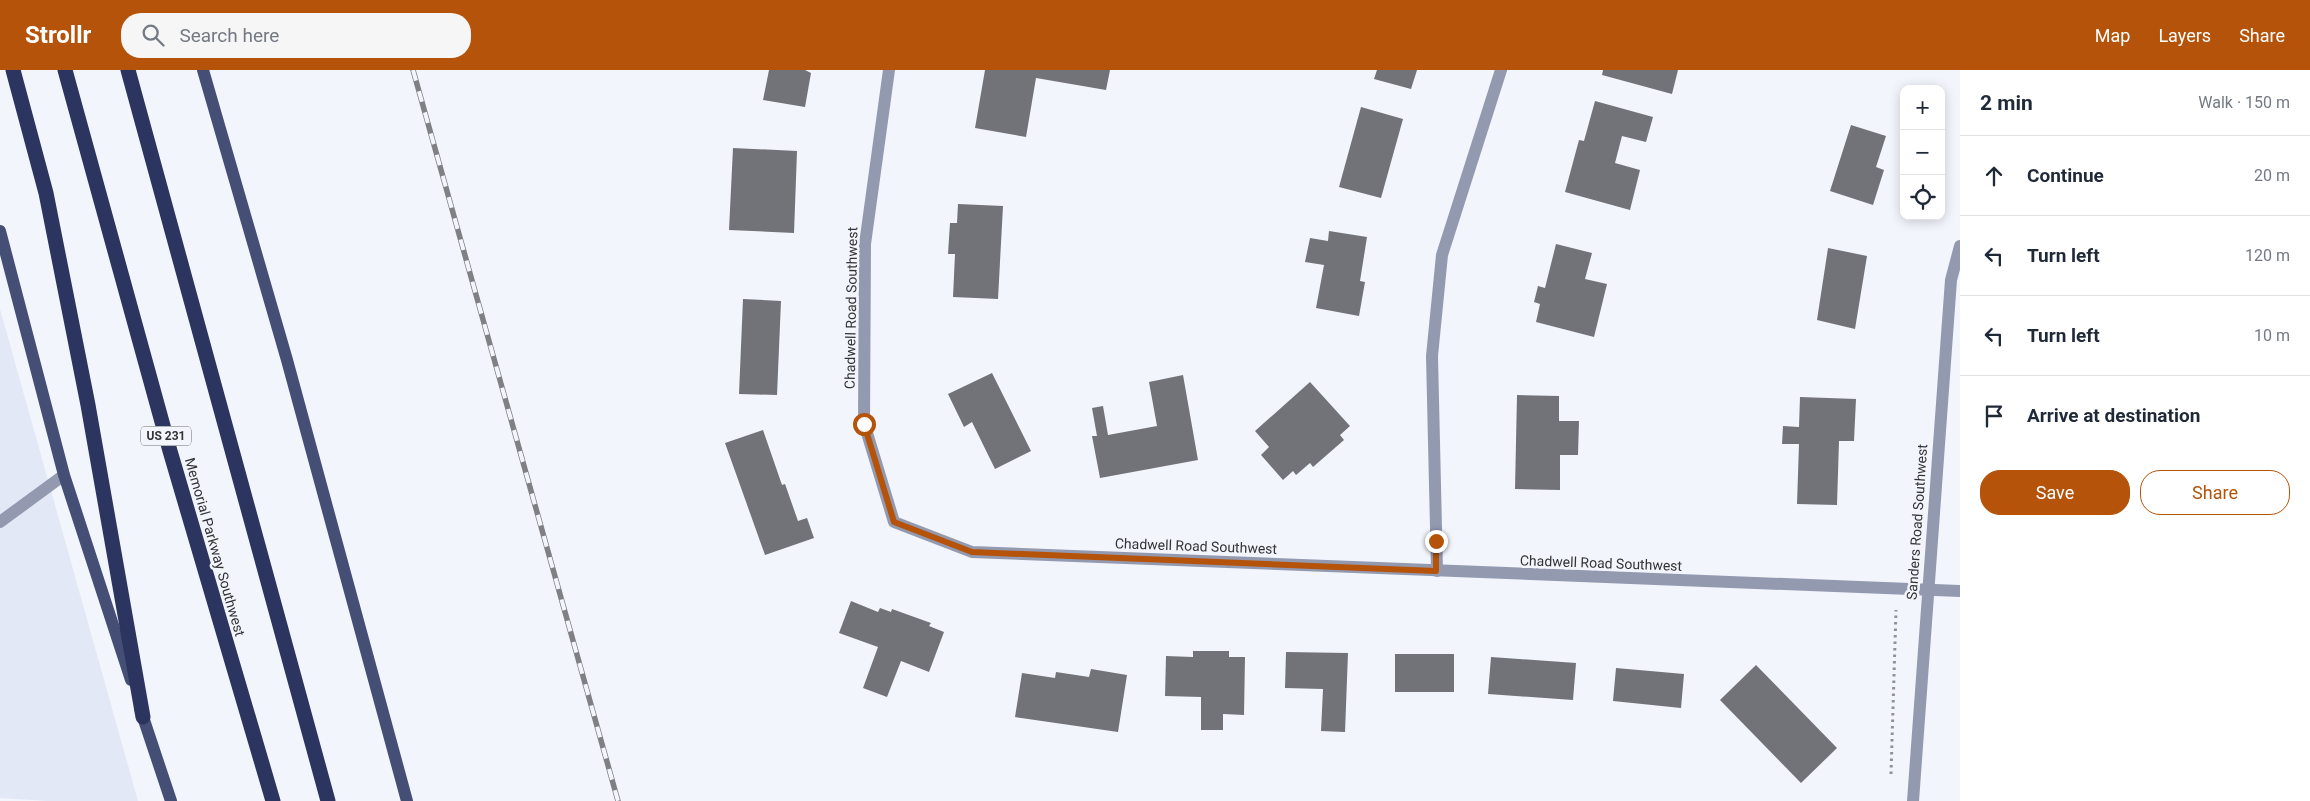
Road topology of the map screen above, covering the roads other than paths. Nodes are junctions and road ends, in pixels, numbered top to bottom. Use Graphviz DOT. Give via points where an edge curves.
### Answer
graph roads {
  1 [pos="13,70"];
  2 [pos="65,70"];
  3 [pos="128,70"];
  4 [pos="203,70"];
  5 [pos="888,70"];
  6 [pos="1501,70"];
  7 [pos="0,231"];
  8 [pos="1960,246"];
  9 [pos="64,474"];
  10 [pos="0,522"];
  11 [pos="1436,571"];
  12 [pos="1927,590"];
  13 [pos="1960,591"];
  14 [pos="143,717"];
  15 [pos="171,801"];
  16 [pos="273,801"];
  17 [pos="328,801"];
  18 [pos="407,801"];
  19 [pos="1913,801"];
  1 -- 14 [label="highway" via="46,193 88,405"];
  2 -- 16 [label="highway, Memorial Parkway Southwest / US 231" via="170,451"];
  3 -- 17 [label="highway"];
  4 -- 18 [label="main road" via="287,360"];
  5 -- 11 [label="street, Chadwell Road Southwest" via="865,244 864,424 894,522 972,552"];
  6 -- 11 [label="street" via="1442,255 1432,356"];
  7 -- 9 [label="main road"];
  8 -- 12 [label="street, Sanders Road Southwest" via="1951,280"];
  9 -- 10 [label="street"];
  9 -- 14 [label="main road"];
  11 -- 12 [label="street, Chadwell Road Southwest"];
  12 -- 13 [label="street, Chadwell Road Southwest"];
  12 -- 19 [label="street, Sanders Road Southwest"];
  14 -- 15 [label="main road"];
}
